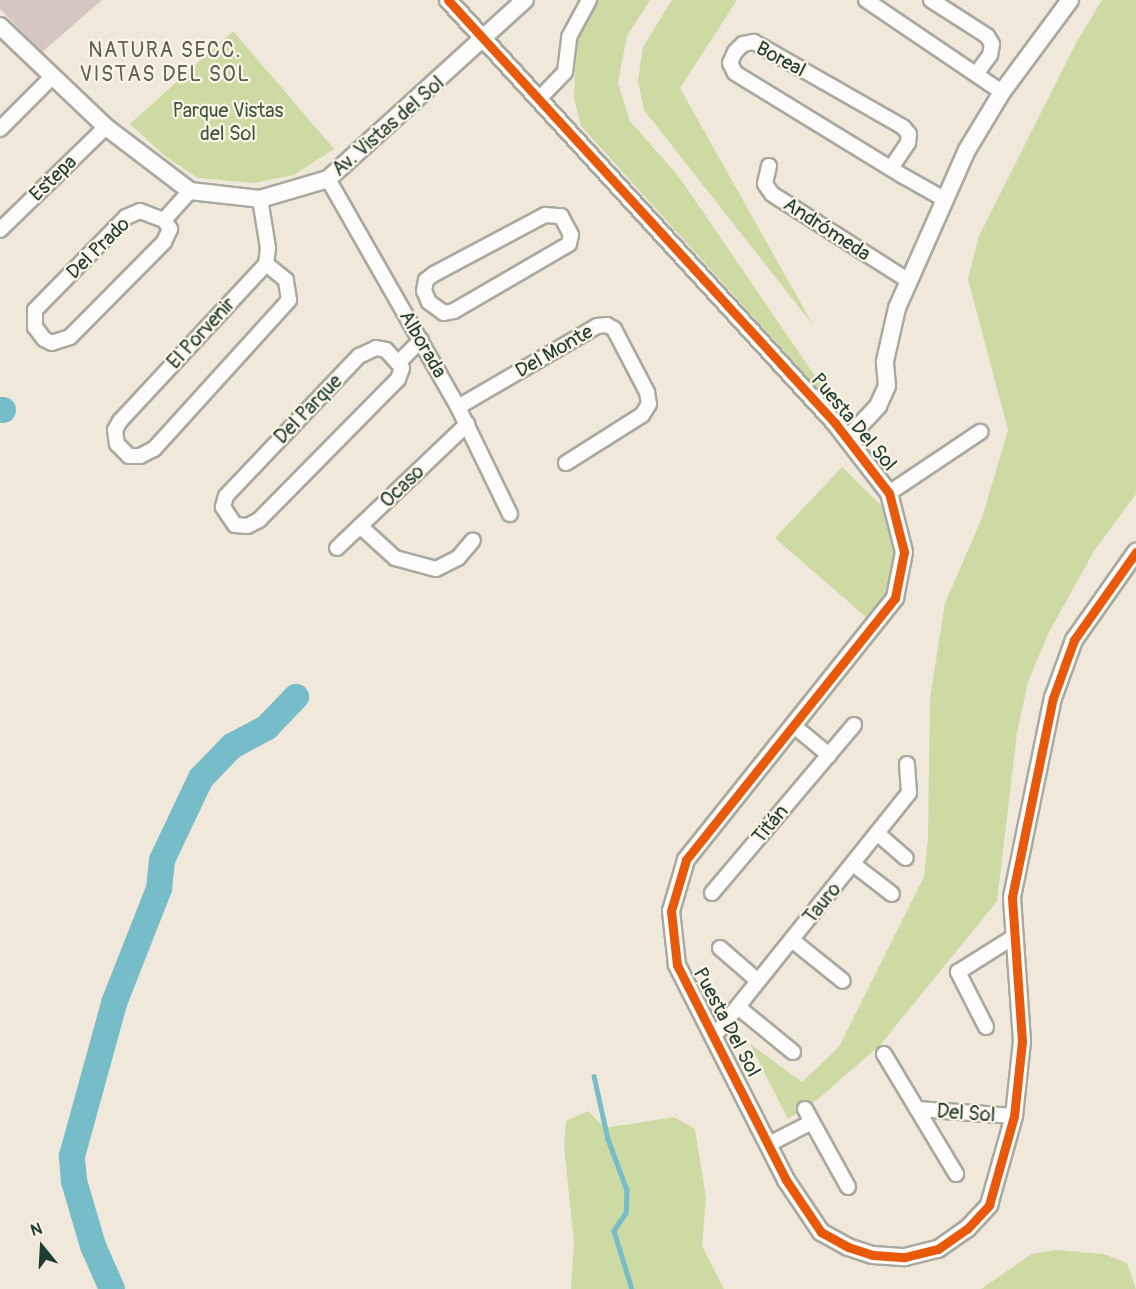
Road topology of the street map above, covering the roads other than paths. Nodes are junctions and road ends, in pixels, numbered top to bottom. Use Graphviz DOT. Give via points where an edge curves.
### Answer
graph roads {
  1 [pos="448,0"];
  2 [pos="525,0"];
  3 [pos="589,0"];
  4 [pos="866,0"];
  5 [pos="931,0"];
  6 [pos="1070,0"];
  7 [pos="0,26"];
  8 [pos="483,40"];
  9 [pos="977,73"];
  10 [pos="53,76"];
  11 [pos="1002,92"];
  12 [pos="538,100"];
  13 [pos="106,127"];
  14 [pos="0,129"];
  15 [pos="769,166"];
  16 [pos="891,168"];
  17 [pos="328,179"];
  18 [pos="190,191"];
  19 [pos="260,199"];
  20 [pos="944,199"];
  21 [pos="164,220"];
  22 [pos="0,230"];
  23 [pos="266,264"];
  24 [pos="909,281"];
  25 [pos="429,302"];
  26 [pos="406,315"];
  27 [pos="421,340"];
  28 [pos="399,362"];
  29 [pos="458,406"];
  30 [pos="467,424"];
  31 [pos="980,432"];
  32 [pos="848,438"];
  33 [pos="566,463"];
  34 [pos="889,493"];
  35 [pos="510,514"];
  36 [pos="360,526"];
  37 [pos="473,540"];
  38 [pos="337,548"];
  39 [pos="1136,552"];
  40 [pos="793,725"];
  41 [pos="854,725"];
  42 [pos="829,755"];
  43 [pos="907,764"];
  44 [pos="877,833"];
  45 [pos="906,858"];
  46 [pos="853,864"];
  47 [pos="712,893"];
  48 [pos="892,894"];
  49 [pos="1012,938"];
  50 [pos="792,940"];
  51 [pos="720,948"];
  52 [pos="758,981"];
  53 [pos="843,981"];
  54 [pos="738,1007"];
  55 [pos="986,1027"];
  56 [pos="716,1035"];
  57 [pos="793,1052"];
  58 [pos="884,1054"];
  59 [pos="917,1109"];
  60 [pos="1014,1116"];
  61 [pos="769,1144"];
  62 [pos="956,1174"];
  63 [pos="848,1186"];
  1 -- 8 [label="street, Puesta Del Sol"];
  2 -- 8 [label="street, Av. Vistas del Sol"];
  3 -- 12 [label="street" via="569,37 565,72"];
  4 -- 9 [label="street"];
  5 -- 9 [label="street" via="987,36 992,44 990,55"];
  6 -- 11 [label="street"];
  7 -- 10 [label="street"];
  8 -- 12 [label="street, Puesta Del Sol"];
  8 -- 17 [label="street, Av. Vistas del Sol"];
  9 -- 11 [label="street"];
  10 -- 13 [label="street"];
  10 -- 14 [label="street"];
  11 -- 20 [label="street" via="967,150"];
  12 -- 32 [label="street, Puesta Del Sol"];
  13 -- 18 [label="street"];
  13 -- 22 [label="street, Estepa"];
  15 -- 24 [label="street, Andrómeda" via="765,184 772,194"];
  16 -- 16 [label="street, Boreal" via="735,73 730,63 735,52 743,44 754,42 903,127 909,142"];
  16 -- 20 [label="street, Boreal"];
  17 -- 19 [label="street, Av. Vistas del Sol"];
  17 -- 26 [label="street, Alborada"];
  18 -- 19 [label="street, Av. Vistas del Sol"];
  18 -- 21 [label="street"];
  19 -- 23 [label="street" via="268,248"];
  20 -- 24 [label="street"];
  21 -- 21 [label="street, Del Prado" via="140,212 126,217 34,310 35,327 44,339 52,343 70,338 164,242 170,229"];
  23 -- 23 [label="street, El Porvenir" via="120,421 115,430 117,444 129,456 140,456 154,448 289,300 286,280"];
  24 -- 32 [label="street" via="889,333 887,386 878,406"];
  25 -- 25 [label="street, Alborada" via="444,313 453,311 570,244 571,235 561,216 545,215 435,274 426,280 424,291"];
  25 -- 26 [label="street"];
  26 -- 27 [label="street, Alborada"];
  27 -- 28 [label="street"];
  27 -- 29 [label="street, Alborada"];
  28 -- 28 [label="street, Del Parque" via="402,368 398,379 259,520 247,526 235,525 223,507 226,496 359,356 376,348 386,350"];
  29 -- 30 [label="street, Alborada"];
  29 -- 33 [label="street, Del Monte" via="597,326 607,325 614,329 647,392 649,404 642,415"];
  30 -- 35 [label="street, Alborada"];
  30 -- 36 [label="street, Ocaso"];
  31 -- 34 [label="street"];
  32 -- 34 [label="street, Puesta Del Sol"];
  34 -- 40 [label="street, Puesta Del Sol" via="904,552 895,598"];
  36 -- 37 [label="street" via="395,558 436,569 458,558"];
  36 -- 38 [label="street, Ocaso"];
  39 -- 49 [label="street, Puesta Del Sol" via="1111,582 1074,640 1053,698 1012,897"];
  40 -- 42 [label="street"];
  40 -- 56 [label="street, Puesta Del Sol" via="686,860 671,911 676,964"];
  41 -- 42 [label="street, Titán"];
  42 -- 47 [label="street, Titán"];
  43 -- 44 [label="street, Tauro" via="909,793"];
  44 -- 45 [label="street"];
  44 -- 46 [label="street, Tauro"];
  46 -- 48 [label="street"];
  46 -- 50 [label="street, Tauro"];
  49 -- 55 [label="street" via="958,972"];
  49 -- 60 [label="street, Puesta Del Sol" via="1022,1041"];
  50 -- 52 [label="street, Tauro"];
  50 -- 53 [label="street"];
  51 -- 52 [label="street"];
  52 -- 54 [label="street, Tauro"];
  54 -- 56 [label="street, Tauro"];
  54 -- 57 [label="street"];
  56 -- 61 [label="street, Puesta Del Sol"];
  58 -- 59 [label="street"];
  59 -- 60 [label="street, Del Sol"];
  59 -- 62 [label="street"];
  60 -- 61 [label="street, Puesta Del Sol" via="989,1205 967,1229 938,1250 905,1257 873,1255 820,1232 786,1180"];
  61 -- 63 [label="street" via="808,1115"];
}
